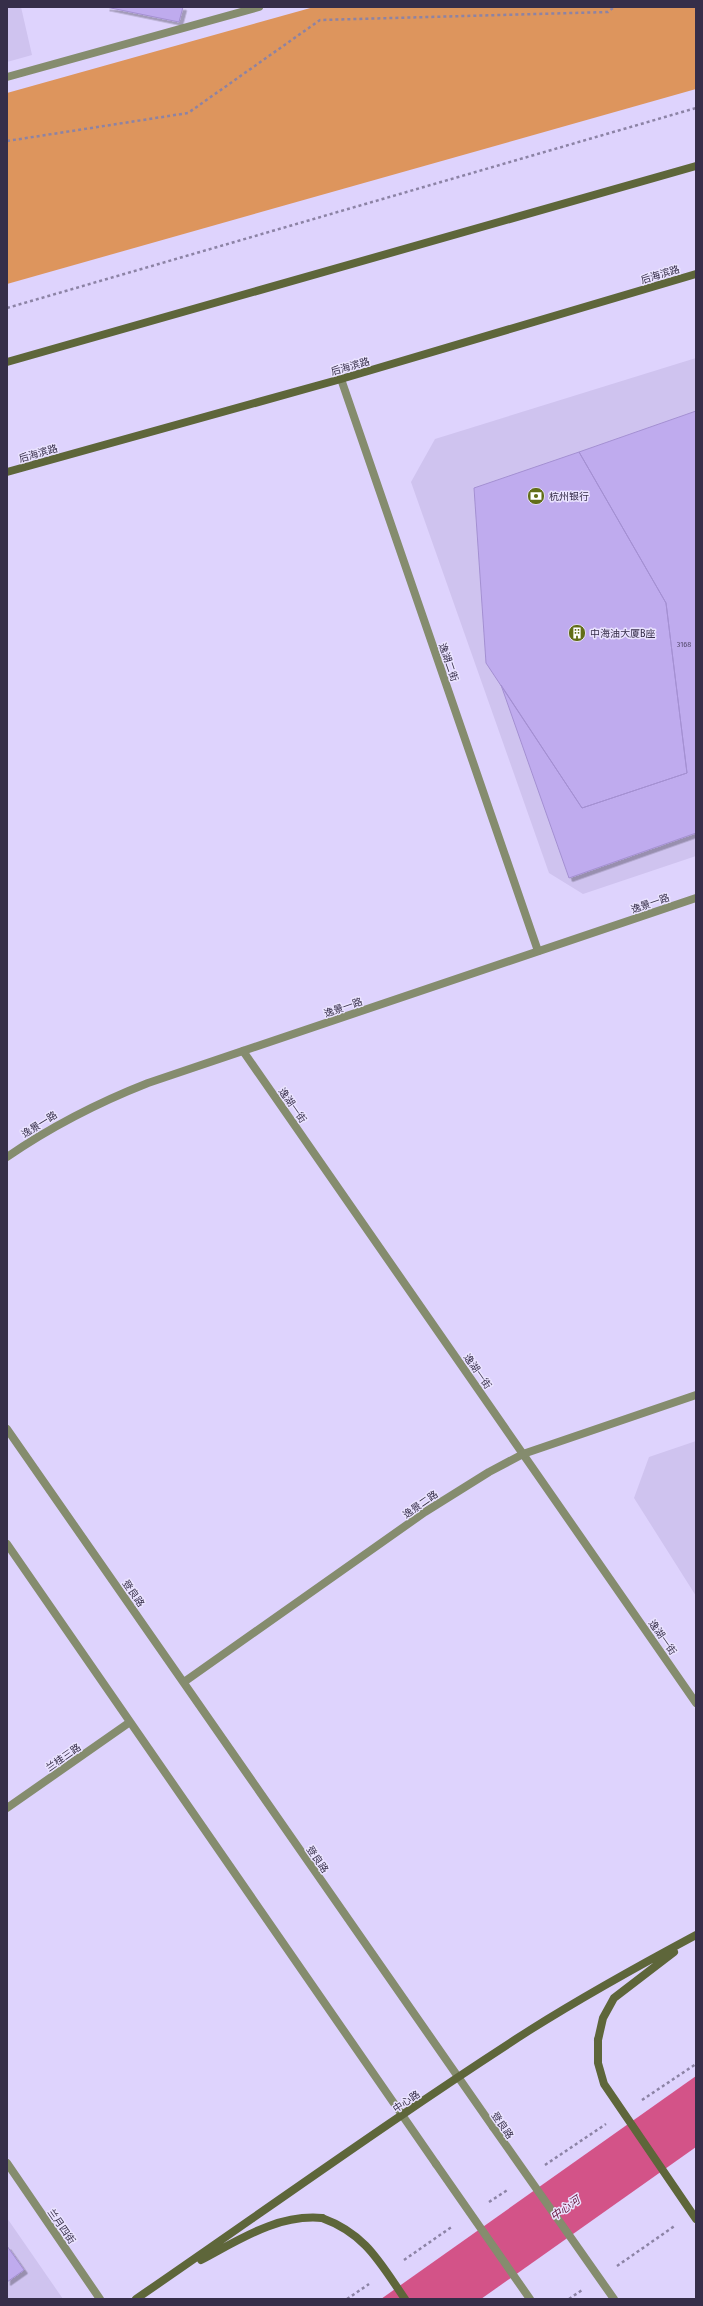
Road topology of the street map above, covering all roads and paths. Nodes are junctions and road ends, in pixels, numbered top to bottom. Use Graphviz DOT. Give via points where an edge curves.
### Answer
graph roads {
  1 [pos="259,7"];
  2 [pos="614,7"];
  3 [pos="7,77"];
  4 [pos="696,108"];
  5 [pos="7,141"];
  6 [pos="696,166"];
  7 [pos="696,274"];
  8 [pos="7,308"];
  9 [pos="7,362"];
  10 [pos="341,379"];
  11 [pos="7,472"];
  12 [pos="696,898"];
  13 [pos="538,951"];
  14 [pos="243,1051"];
  15 [pos="7,1157"];
  16 [pos="696,1395"];
  17 [pos="7,1429"];
  18 [pos="523,1454"];
  19 [pos="7,1544"];
  20 [pos="184,1682"];
  21 [pos="696,1703"];
  22 [pos="130,1722"];
  23 [pos="7,1808"];
  24 [pos="696,1936"];
  25 [pos="458,2078"];
  26 [pos="402,2116"];
  27 [pos="7,2163"];
  28 [pos="696,2219"];
  29 [pos="677,2224"];
  30 [pos="614,2268"];
  31 [pos="169,2277"];
  32 [pos="588,2286"];
  33 [pos="100,2299"];
  34 [pos="136,2299"];
  35 [pos="405,2299"];
  36 [pos="530,2299"];
  37 [pos="569,2299"];
  38 [pos="614,2299"];
  1 -- 3 [label="street"];
  2 -- 5 [label="path" via="608,12 320,20 188,113"];
  4 -- 8 [label="path"];
  6 -- 9 [label="main road"];
  7 -- 10 [label="main road, 后海滨路"];
  10 -- 11 [label="main road, 后海滨路"];
  10 -- 13 [label="street, 逸湖二街"];
  12 -- 13 [label="street, 逸景一路"];
  13 -- 14 [label="street, 逸景一路"];
  14 -- 15 [label="street, 逸景一路" via="106,1099 64,1121"];
  14 -- 18 [label="street, 逸湖一街"];
  16 -- 18 [label="street, 逸景二路"];
  17 -- 20 [label="street, 登良路"];
  18 -- 20 [label="street, 逸景二路" via="437,1504"];
  18 -- 21 [label="street, 逸湖一街"];
  19 -- 22 [label="street"];
  20 -- 25 [label="street, 登良路"];
  22 -- 23 [label="street, 兰桂三路"];
  22 -- 26 [label="street"];
  24 -- 25 [label="main road, 中心路" via="593,1992"];
  24 -- 28 [label="main road, bridge" via="614,1998 603,2018 598,2040 598,2063 604,2084"];
  25 -- 26 [label="main road, 中心路"];
  25 -- 38 [label="street, 登良路, bridge"];
  26 -- 31 [label="main road, 中心路"];
  26 -- 36 [label="street, bridge"];
  27 -- 33 [label="street, 兰月四街"];
  29 -- 30 [label="path"];
  31 -- 34 [label="main road, 中心路"];
  31 -- 35 [label="main road, bridge" via="256,2231 286,2220 322,2218 355,2234 373,2253"];
  32 -- 37 [label="path"];
}
